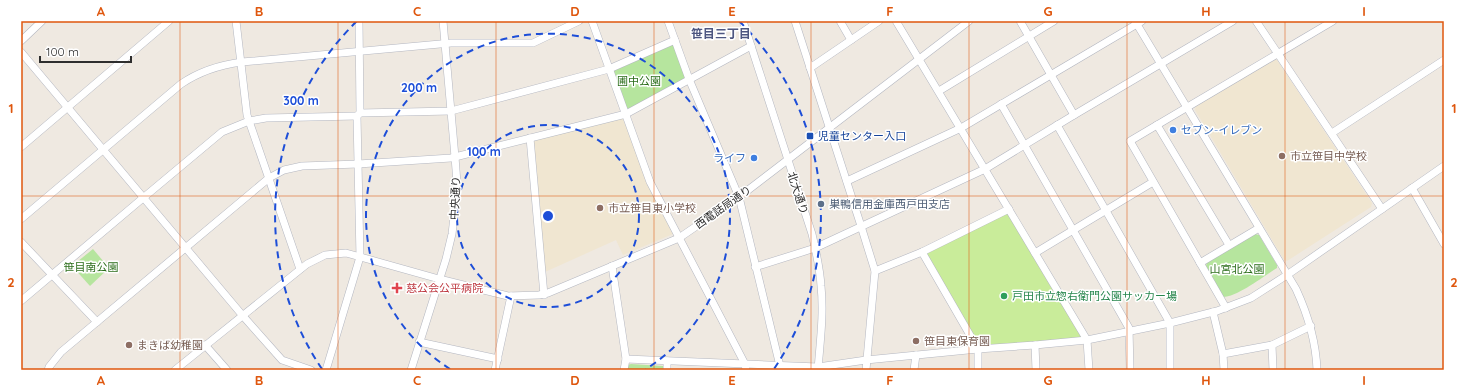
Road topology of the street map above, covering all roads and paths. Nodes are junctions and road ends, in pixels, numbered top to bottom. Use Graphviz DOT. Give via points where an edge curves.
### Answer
graph roads {
  1 [pos="42,21"];
  2 [pos="169,21"];
  3 [pos="236,21"];
  4 [pos="359,21"];
  5 [pos="443,21"];
  6 [pos="579,21"];
  7 [pos="592,21"];
  8 [pos="668,21"];
  9 [pos="743,21"];
  10 [pos="795,21"];
  11 [pos="840,21"];
  12 [pos="879,21"];
  13 [pos="896,21"];
  14 [pos="969,21"];
  15 [pos="1020,21"];
  16 [pos="1054,21"];
  17 [pos="1233,21"];
  18 [pos="1256,21"];
  19 [pos="1138,22"];
  20 [pos="1330,22"];
  21 [pos="1029,36"];
  22 [pos="675,40"];
  23 [pos="851,40"];
  24 [pos="21,41"];
  25 [pos="445,44"];
  26 [pos="751,46"];
  27 [pos="359,51"];
  28 [pos="21,52"];
  29 [pos="1278,53"];
  30 [pos="919,58"];
  31 [pos="1444,60"];
  32 [pos="242,62"];
  33 [pos="1162,64"];
  34 [pos="810,68"];
  35 [pos="609,69"];
  36 [pos="1052,75"];
  37 [pos="689,80"];
  38 [pos="939,92"];
  39 [pos="1001,104"];
  40 [pos="1188,107"];
  41 [pos="68,108"];
  42 [pos="451,111"];
  43 [pos="358,114"];
  44 [pos="626,114"];
  45 [pos="1074,115"];
  46 [pos="250,121"];
  47 [pos="1057,125"];
  48 [pos="1158,125"];
  49 [pos="829,127"];
  50 [pos="961,128"];
  51 [pos="1332,134"];
  52 [pos="530,138"];
  53 [pos="1025,145"];
  54 [pos="21,147"];
  55 [pos="103,150"];
  56 [pos="455,157"];
  57 [pos="788,159"];
  58 [pos="358,164"];
  59 [pos="1444,166"];
  60 [pos="986,169"];
  61 [pos="269,178"];
  62 [pos="847,181"];
  63 [pos="1153,182"];
  64 [pos="1412,188"];
  65 [pos="739,197"];
  66 [pos="143,198"];
  67 [pos="1009,209"];
  68 [pos="1382,209"];
  69 [pos="1106,212"];
  70 [pos="21,219"];
  71 [pos="861,226"];
  72 [pos="1259,228"];
  73 [pos="1073,230"];
  74 [pos="679,238"];
  75 [pos="21,242"];
  76 [pos="1444,244"];
  77 [pos="1229,245"];
  78 [pos="186,248"];
  79 [pos="815,248"];
  80 [pos="922,252"];
  81 [pos="1035,253"];
  82 [pos="360,257"];
  83 [pos="1200,263"];
  84 [pos="612,266"];
  85 [pos="755,267"];
  86 [pos="300,269"];
  87 [pos="875,272"];
  88 [pos="52,275"];
  89 [pos="1287,275"];
  90 [pos="439,279"];
  91 [pos="544,295"];
  92 [pos="511,296"];
  93 [pos="21,301"];
  94 [pos="1226,308"];
  95 [pos="1213,312"];
  96 [pos="243,316"];
  97 [pos="97,322"];
  98 [pos="1170,323"];
  99 [pos="1310,326"];
  100 [pos="1129,331"];
  101 [pos="1087,340"];
  102 [pos="419,342"];
  103 [pos="205,345"];
  104 [pos="1272,345"];
  105 [pos="1035,346"];
  106 [pos="978,348"];
  107 [pos="1223,354"];
  108 [pos="916,355"];
  109 [pos="626,359"];
  110 [pos="498,360"];
  111 [pos="866,360"];
  112 [pos="667,361"];
  113 [pos="287,366"];
  114 [pos="780,366"];
  115 [pos="705,367"];
  116 [pos="746,367"];
  117 [pos="818,369"];
  118 [pos="48,370"];
  119 [pos="175,370"];
  120 [pos="227,370"];
  121 [pos="312,370"];
  122 [pos="326,370"];
  123 [pos="411,370"];
  124 [pos="495,370"];
  125 [pos="624,370"];
  126 [pos="666,370"];
  127 [pos="866,370"];
  128 [pos="914,370"];
  129 [pos="978,370"];
  130 [pos="1036,370"];
  131 [pos="1089,370"];
  132 [pos="1130,370"];
  133 [pos="1170,370"];
  134 [pos="1224,370"];
  135 [pos="1273,370"];
  136 [pos="1317,370"];
  1 -- 24 [label="street"];
  2 -- 41 [label="street"];
  3 -- 32 [label="street"];
  4 -- 27 [label="street"];
  5 -- 25 [label="street, 中央通り"];
  6 -- 25 [label="street" via="533,43"];
  7 -- 35 [label="street"];
  8 -- 22 [label="street"];
  9 -- 26 [label="street, 北大通り"];
  10 -- 34 [label="street"];
  11 -- 23 [label="street"];
  12 -- 23 [label="street"];
  13 -- 30 [label="street"];
  14 -- 30 [label="street, 西電話局通り"];
  15 -- 21 [label="street"];
  16 -- 21 [label="street"];
  17 -- 33 [label="street"];
  18 -- 29 [label="street"];
  19 -- 33 [label="street"];
  19 -- 36 [label="street"];
  20 -- 29 [label="street"];
  21 -- 36 [label="street"];
  21 -- 38 [label="street"];
  22 -- 35 [label="street"];
  22 -- 37 [label="street"];
  23 -- 34 [label="street"];
  25 -- 27 [label="street"];
  25 -- 42 [label="street, 中央通り"];
  26 -- 37 [label="street"];
  26 -- 57 [label="street, 北大通り"];
  27 -- 32 [label="street"];
  27 -- 43 [label="street"];
  28 -- 41 [label="street"];
  29 -- 40 [label="street"];
  29 -- 51 [label="street"];
  30 -- 38 [label="street"];
  30 -- 49 [label="street, 西電話局通り"];
  31 -- 51 [label="street"];
  32 -- 46 [label="street" via="247,115"];
  32 -- 55 [label="street" via="217,66 188,79"];
  33 -- 40 [label="street"];
  33 -- 45 [label="street"];
  34 -- 49 [label="street"];
  35 -- 42 [label="street"];
  35 -- 44 [label="street"];
  36 -- 39 [label="street"];
  36 -- 45 [label="street"];
  37 -- 44 [label="street"];
  37 -- 65 [label="street"];
  38 -- 50 [label="street"];
  39 -- 50 [label="street"];
  39 -- 53 [label="street"];
  40 -- 48 [label="street"];
  40 -- 72 [label="street"];
  41 -- 54 [label="street"];
  41 -- 55 [label="street"];
  42 -- 43 [label="street"];
  42 -- 56 [label="street, 中央通り"];
  43 -- 46 [label="street"];
  43 -- 58 [label="street"];
  44 -- 52 [label="street"];
  44 -- 74 [label="street" via="650,182"];
  45 -- 47 [label="street"];
  46 -- 61 [label="street"];
  46 -- 66 [label="street" via="214,138"];
  47 -- 53 [label="street"];
  47 -- 69 [label="street"];
  48 -- 63 [label="street" via="1130,141"];
  48 -- 77 [label="street"];
  49 -- 57 [label="street, 西電話局通り"];
  49 -- 62 [label="street"];
  50 -- 60 [label="street"];
  50 -- 62 [label="street"];
  51 -- 68 [label="street"];
  52 -- 56 [label="street"];
  52 -- 91 [label="street"];
  53 -- 60 [label="street"];
  53 -- 73 [label="street"];
  55 -- 66 [label="street"];
  55 -- 70 [label="street"];
  56 -- 58 [label="street"];
  56 -- 90 [label="street, 中央通り" via="454,221"];
  57 -- 65 [label="street, 西電話局通り"];
  57 -- 79 [label="street, 北大通り"];
  58 -- 61 [label="street" via="302,166 284,170"];
  58 -- 82 [label="street"];
  59 -- 64 [label="street"];
  60 -- 67 [label="street"];
  60 -- 71 [label="street"];
  61 -- 78 [label="street"];
  61 -- 86 [label="street"];
  62 -- 71 [label="street"];
  63 -- 69 [label="street"];
  63 -- 83 [label="street"];
  64 -- 68 [label="street"];
  64 -- 76 [label="street"];
  65 -- 74 [label="street, 西電話局通り"];
  65 -- 85 [label="street"];
  66 -- 78 [label="street"];
  66 -- 88 [label="street"];
  67 -- 80 [label="street"];
  67 -- 81 [label="street"];
  68 -- 89 [label="street"];
  69 -- 73 [label="street"];
  69 -- 98 [label="street"];
  71 -- 79 [label="street"];
  71 -- 87 [label="street"];
  72 -- 77 [label="street"];
  72 -- 89 [label="street"];
  73 -- 81 [label="street"];
  73 -- 100 [label="street"];
  74 -- 84 [label="street, 西電話局通り"];
  74 -- 116 [label="street"];
  75 -- 88 [label="street"];
  77 -- 83 [label="street"];
  78 -- 96 [label="street"];
  78 -- 97 [label="street"];
  79 -- 85 [label="street"];
  79 -- 117 [label="street, 北大通り" via="822,306"];
  80 -- 87 [label="street"];
  80 -- 106 [label="street"];
  81 -- 101 [label="street"];
  82 -- 86 [label="street, 西電話局通り" via="346,253 325,255"];
  82 -- 90 [label="street, 西電話局通り"];
  82 -- 122 [label="street"];
  83 -- 94 [label="street"];
  84 -- 91 [label="street, 西電話局通り"];
  84 -- 109 [label="street"];
  85 -- 114 [label="street"];
  86 -- 96 [label="street, 西電話局通り"];
  87 -- 111 [label="street"];
  88 -- 93 [label="street"];
  88 -- 97 [label="street"];
  89 -- 94 [label="street" via="1252,298"];
  89 -- 99 [label="street" via="1301,300"];
  90 -- 92 [label="street, 西電話局通り"];
  90 -- 102 [label="street, 中央通り"];
  91 -- 92 [label="street, 西電話局通り"];
  92 -- 110 [label="street"];
  94 -- 95 [label="street"];
  95 -- 98 [label="street"];
  95 -- 107 [label="street"];
  96 -- 103 [label="street, 西電話局通り"];
  96 -- 113 [label="street"];
  97 -- 118 [label="street" via="61,352"];
  98 -- 100 [label="street"];
  98 -- 133 [label="street"];
  99 -- 104 [label="street"];
  99 -- 136 [label="street"];
  100 -- 101 [label="street"];
  100 -- 132 [label="street"];
  101 -- 105 [label="street"];
  101 -- 131 [label="street"];
  102 -- 110 [label="street"];
  102 -- 123 [label="street, 中央通り"];
  103 -- 119 [label="street, 西電話局通り"];
  103 -- 120 [label="street"];
  104 -- 107 [label="street"];
  104 -- 135 [label="street"];
  105 -- 106 [label="street"];
  105 -- 130 [label="street"];
  106 -- 108 [label="street"];
  106 -- 129 [label="street"];
  107 -- 134 [label="street"];
  108 -- 111 [label="street"];
  108 -- 128 [label="street"];
  109 -- 112 [label="street"];
  109 -- 125 [label="street"];
  110 -- 124 [label="street"];
  111 -- 117 [label="street"];
  111 -- 127 [label="street"];
  112 -- 115 [label="street"];
  112 -- 126 [label="street"];
  113 -- 121 [label="street"];
  114 -- 116 [label="street"];
  114 -- 117 [label="street"];
  115 -- 116 [label="street"];
}
